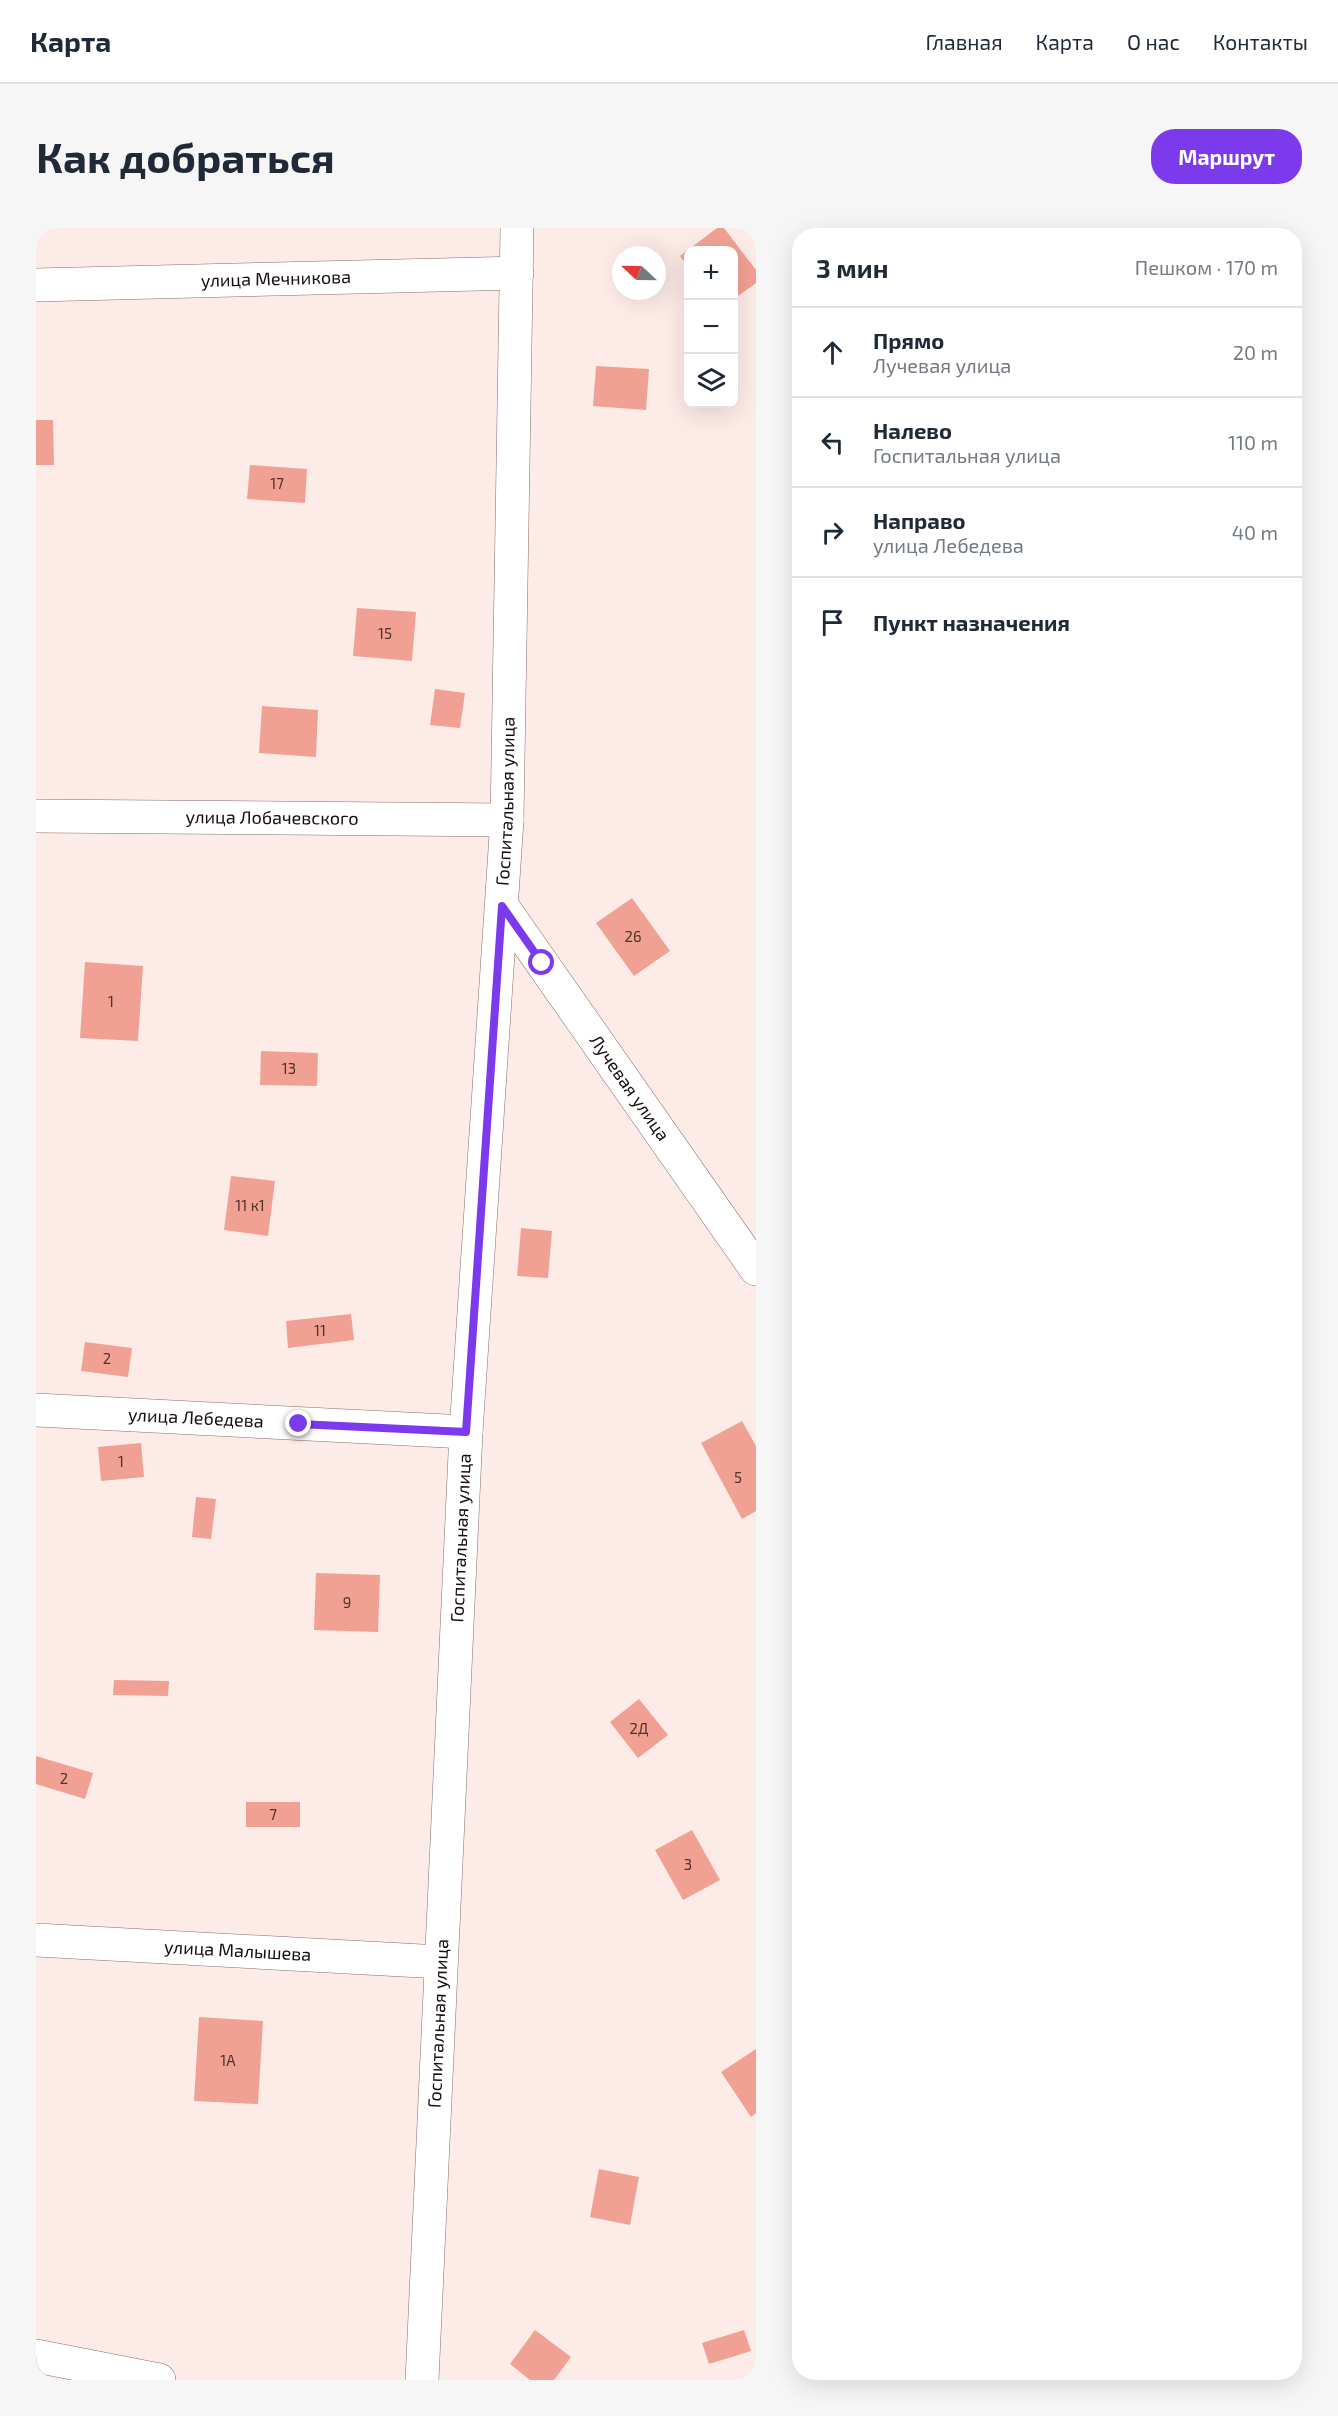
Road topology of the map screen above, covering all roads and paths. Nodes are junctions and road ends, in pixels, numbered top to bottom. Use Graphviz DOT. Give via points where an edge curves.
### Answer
graph roads {
  1 [pos="518,228"];
  2 [pos="517,273"];
  3 [pos="36,285"];
  4 [pos="36,816"];
  5 [pos="507,820"];
  6 [pos="502,906"];
  7 [pos="756,1269"];
  8 [pos="36,1410"];
  9 [pos="466,1432"];
  10 [pos="36,1940"];
  11 [pos="440,1962"];
  12 [pos="36,2356"];
  13 [pos="159,2380"];
  14 [pos="422,2380"];
  1 -- 2 [label="street, Госпитальная улица"];
  2 -- 3 [label="street, улица Мечникова"];
  2 -- 5 [label="street, Госпитальная улица"];
  4 -- 5 [label="street, улица Лобачевского"];
  5 -- 6 [label="street, Госпитальная улица"];
  6 -- 7 [label="street, Лучевая улица"];
  6 -- 9 [label="street, Госпитальная улица"];
  8 -- 9 [label="street, улица Лебедева"];
  9 -- 11 [label="street, Госпитальная улица"];
  10 -- 11 [label="street, улица Малышева"];
  11 -- 14 [label="street, Госпитальная улица"];
  12 -- 13 [label="street"];
}
